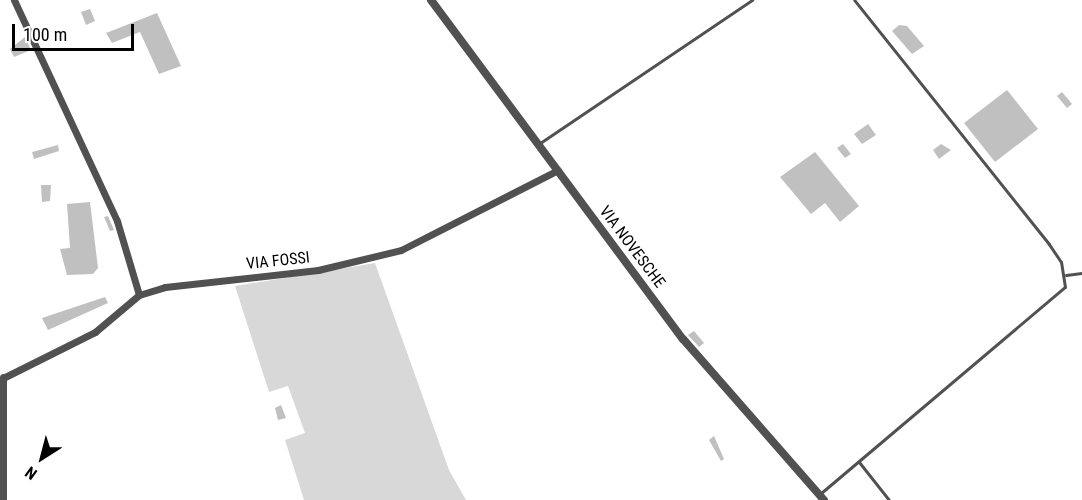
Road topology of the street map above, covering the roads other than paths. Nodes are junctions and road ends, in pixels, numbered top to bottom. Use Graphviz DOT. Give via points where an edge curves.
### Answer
graph roads {
  1 [pos="14,0"];
  2 [pos="431,0"];
  3 [pos="753,0"];
  4 [pos="854,0"];
  5 [pos="538,145"];
  6 [pos="558,170"];
  7 [pos="1082,273"];
  8 [pos="1066,275"];
  9 [pos="139,295"];
  10 [pos="2,377"];
  11 [pos="859,462"];
  12 [pos="822,497"];
  13 [pos="3,500"];
  14 [pos="889,500"];
  1 -- 9 [label="street" via="117,221"];
  2 -- 5 [label="street, VIA NOVESCHE"];
  3 -- 5 [label="lane"];
  4 -- 8 [label="lane" via="1049,244"];
  5 -- 6 [label="street, VIA NOVESCHE"];
  6 -- 9 [label="street, VIA FOSSI" via="401,250 318,270 165,287"];
  6 -- 12 [label="street, VIA NOVESCHE" via="683,339"];
  7 -- 8 [label="lane"];
  8 -- 11 [label="lane" via="1058,296"];
  9 -- 10 [label="street, VIA FOSSI" via="95,332"];
  10 -- 13 [label="street"];
  11 -- 12 [label="lane"];
  11 -- 14 [label="lane"];
}
